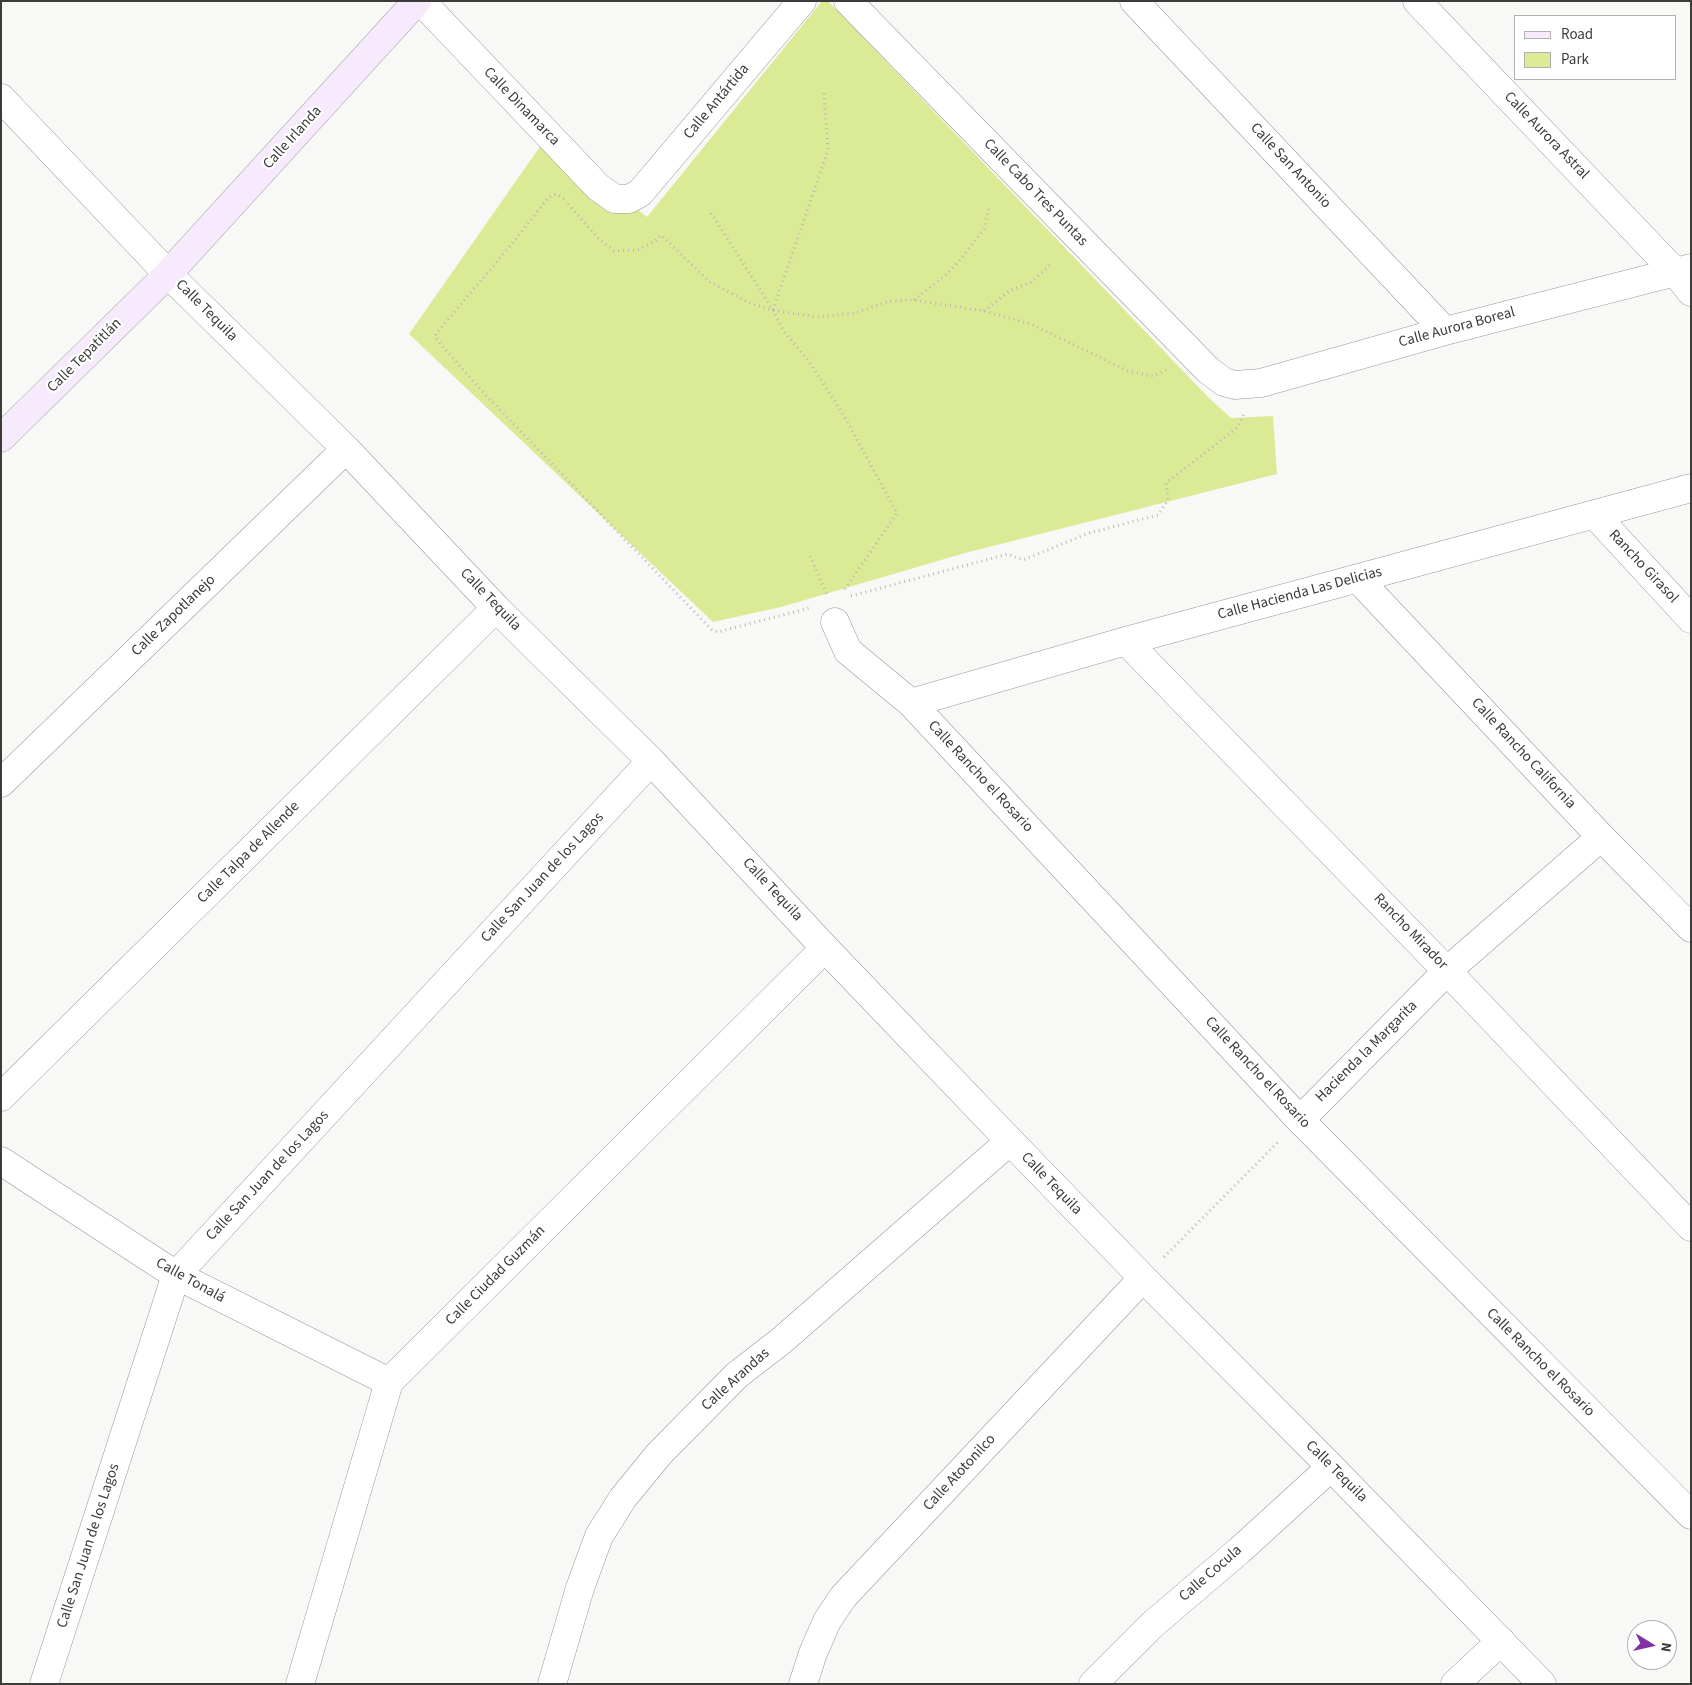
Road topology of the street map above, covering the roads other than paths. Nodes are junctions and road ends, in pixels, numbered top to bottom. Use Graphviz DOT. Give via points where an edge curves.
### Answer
graph roads {
  1 [pos="419,1"];
  2 [pos="802,1"];
  3 [pos="848,1"];
  4 [pos="1134,1"];
  5 [pos="1417,1"];
  6 [pos="5,108"];
  7 [pos="629,199"];
  8 [pos="168,274"];
  9 [pos="1685,277"];
  10 [pos="1445,331"];
  11 [pos="1224,382"];
  12 [pos="1,438"];
  13 [pos="346,449"];
  14 [pos="1691,488"];
  15 [pos="1595,515"];
  16 [pos="1358,579"];
  17 [pos="496,608"];
  18 [pos="833,612"];
  19 [pos="1691,619"];
  20 [pos="1126,641"];
  21 [pos="911,703"];
  22 [pos="651,761"];
  23 [pos="1,783"];
  24 [pos="1601,837"];
  25 [pos="1691,928"];
  26 [pos="825,948"];
  27 [pos="1447,971"];
  28 [pos="1,1097"];
  29 [pos="1300,1120"];
  30 [pos="1010,1141"];
  31 [pos="1,1162"];
  32 [pos="1691,1227"];
  33 [pos="176,1275"];
  34 [pos="1143,1278"];
  35 [pos="389,1382"];
  36 [pos="1331,1467"];
  37 [pos="1691,1515"];
  38 [pos="1501,1641"];
  39 [pos="44,1684"];
  40 [pos="300,1684"];
  41 [pos="552,1684"];
  42 [pos="803,1684"];
  43 [pos="1093,1684"];
  44 [pos="1455,1684"];
  45 [pos="1542,1684"];
  1 -- 7 [label="street, Calle Dinamarca" via="598,187 615,199"];
  1 -- 8 [label="street, Calle Irlanda"];
  2 -- 7 [label="street, Calle Antártida" via="640,193"];
  3 -- 11 [label="street, Calle Cabo Tres Puntas"];
  4 -- 10 [label="street, Calle San Antonio"];
  5 -- 9 [label="street, Calle Aurora Astral"];
  6 -- 8 [label="street, Calle Tequila"];
  8 -- 12 [label="street, Calle Tepatitlán"];
  8 -- 13 [label="street, Calle Tequila"];
  9 -- 10 [label="street, Calle Aurora Boreal"];
  10 -- 11 [label="street, Calle Aurora Boreal" via="1261,383 1235,385"];
  13 -- 17 [label="street, Calle Tequila"];
  13 -- 23 [label="street, Calle Zapotlanejo"];
  14 -- 15 [label="street, Calle Hacienda Las Delicias"];
  15 -- 16 [label="street, Calle Hacienda Las Delicias"];
  15 -- 19 [label="street, Rancho Girasol"];
  16 -- 20 [label="street, Calle Hacienda Las Delicias"];
  16 -- 24 [label="street, Calle Rancho California"];
  17 -- 22 [label="street, Calle Tequila"];
  17 -- 28 [label="street, Calle Talpa de Allende"];
  18 -- 21 [label="street, Calle Rancho el Rosario" via="848,650"];
  20 -- 21 [label="street, Calle Hacienda Las Delicias"];
  20 -- 27 [label="street, Rancho Mirador"];
  21 -- 29 [label="street, Calle Rancho el Rosario"];
  22 -- 26 [label="street, Calle Tequila"];
  22 -- 33 [label="street, Calle San Juan de los Lagos"];
  24 -- 25 [label="street, Calle Rancho California"];
  24 -- 27 [label="street, Hacienda la Margarita"];
  26 -- 30 [label="street, Calle Tequila"];
  26 -- 35 [label="street, Calle Ciudad Guzmán"];
  27 -- 29 [label="street, Hacienda la Margarita"];
  27 -- 32 [label="street, Rancho Mirador"];
  29 -- 37 [label="street, Calle Rancho el Rosario"];
  30 -- 34 [label="street, Calle Tequila"];
  30 -- 41 [label="street, Calle Arandas" via="781,1341 737,1375 658,1454 623,1498 599,1536"];
  31 -- 33 [label="street, Calle Tonalá"];
  33 -- 35 [label="street, Calle Tonalá"];
  33 -- 39 [label="street, Calle San Juan de los Lagos"];
  34 -- 36 [label="street, Calle Tequila"];
  34 -- 42 [label="street, Calle Atotonilco" via="843,1597 827,1621"];
  35 -- 40 [label="street, Calle Ciudad Guzmán"];
  36 -- 38 [label="street, Calle Tequila"];
  36 -- 43 [label="street, Calle Cocula" via="1153,1624"];
  38 -- 44 [label="street"];
  38 -- 45 [label="street, Calle Tequila"];
}
